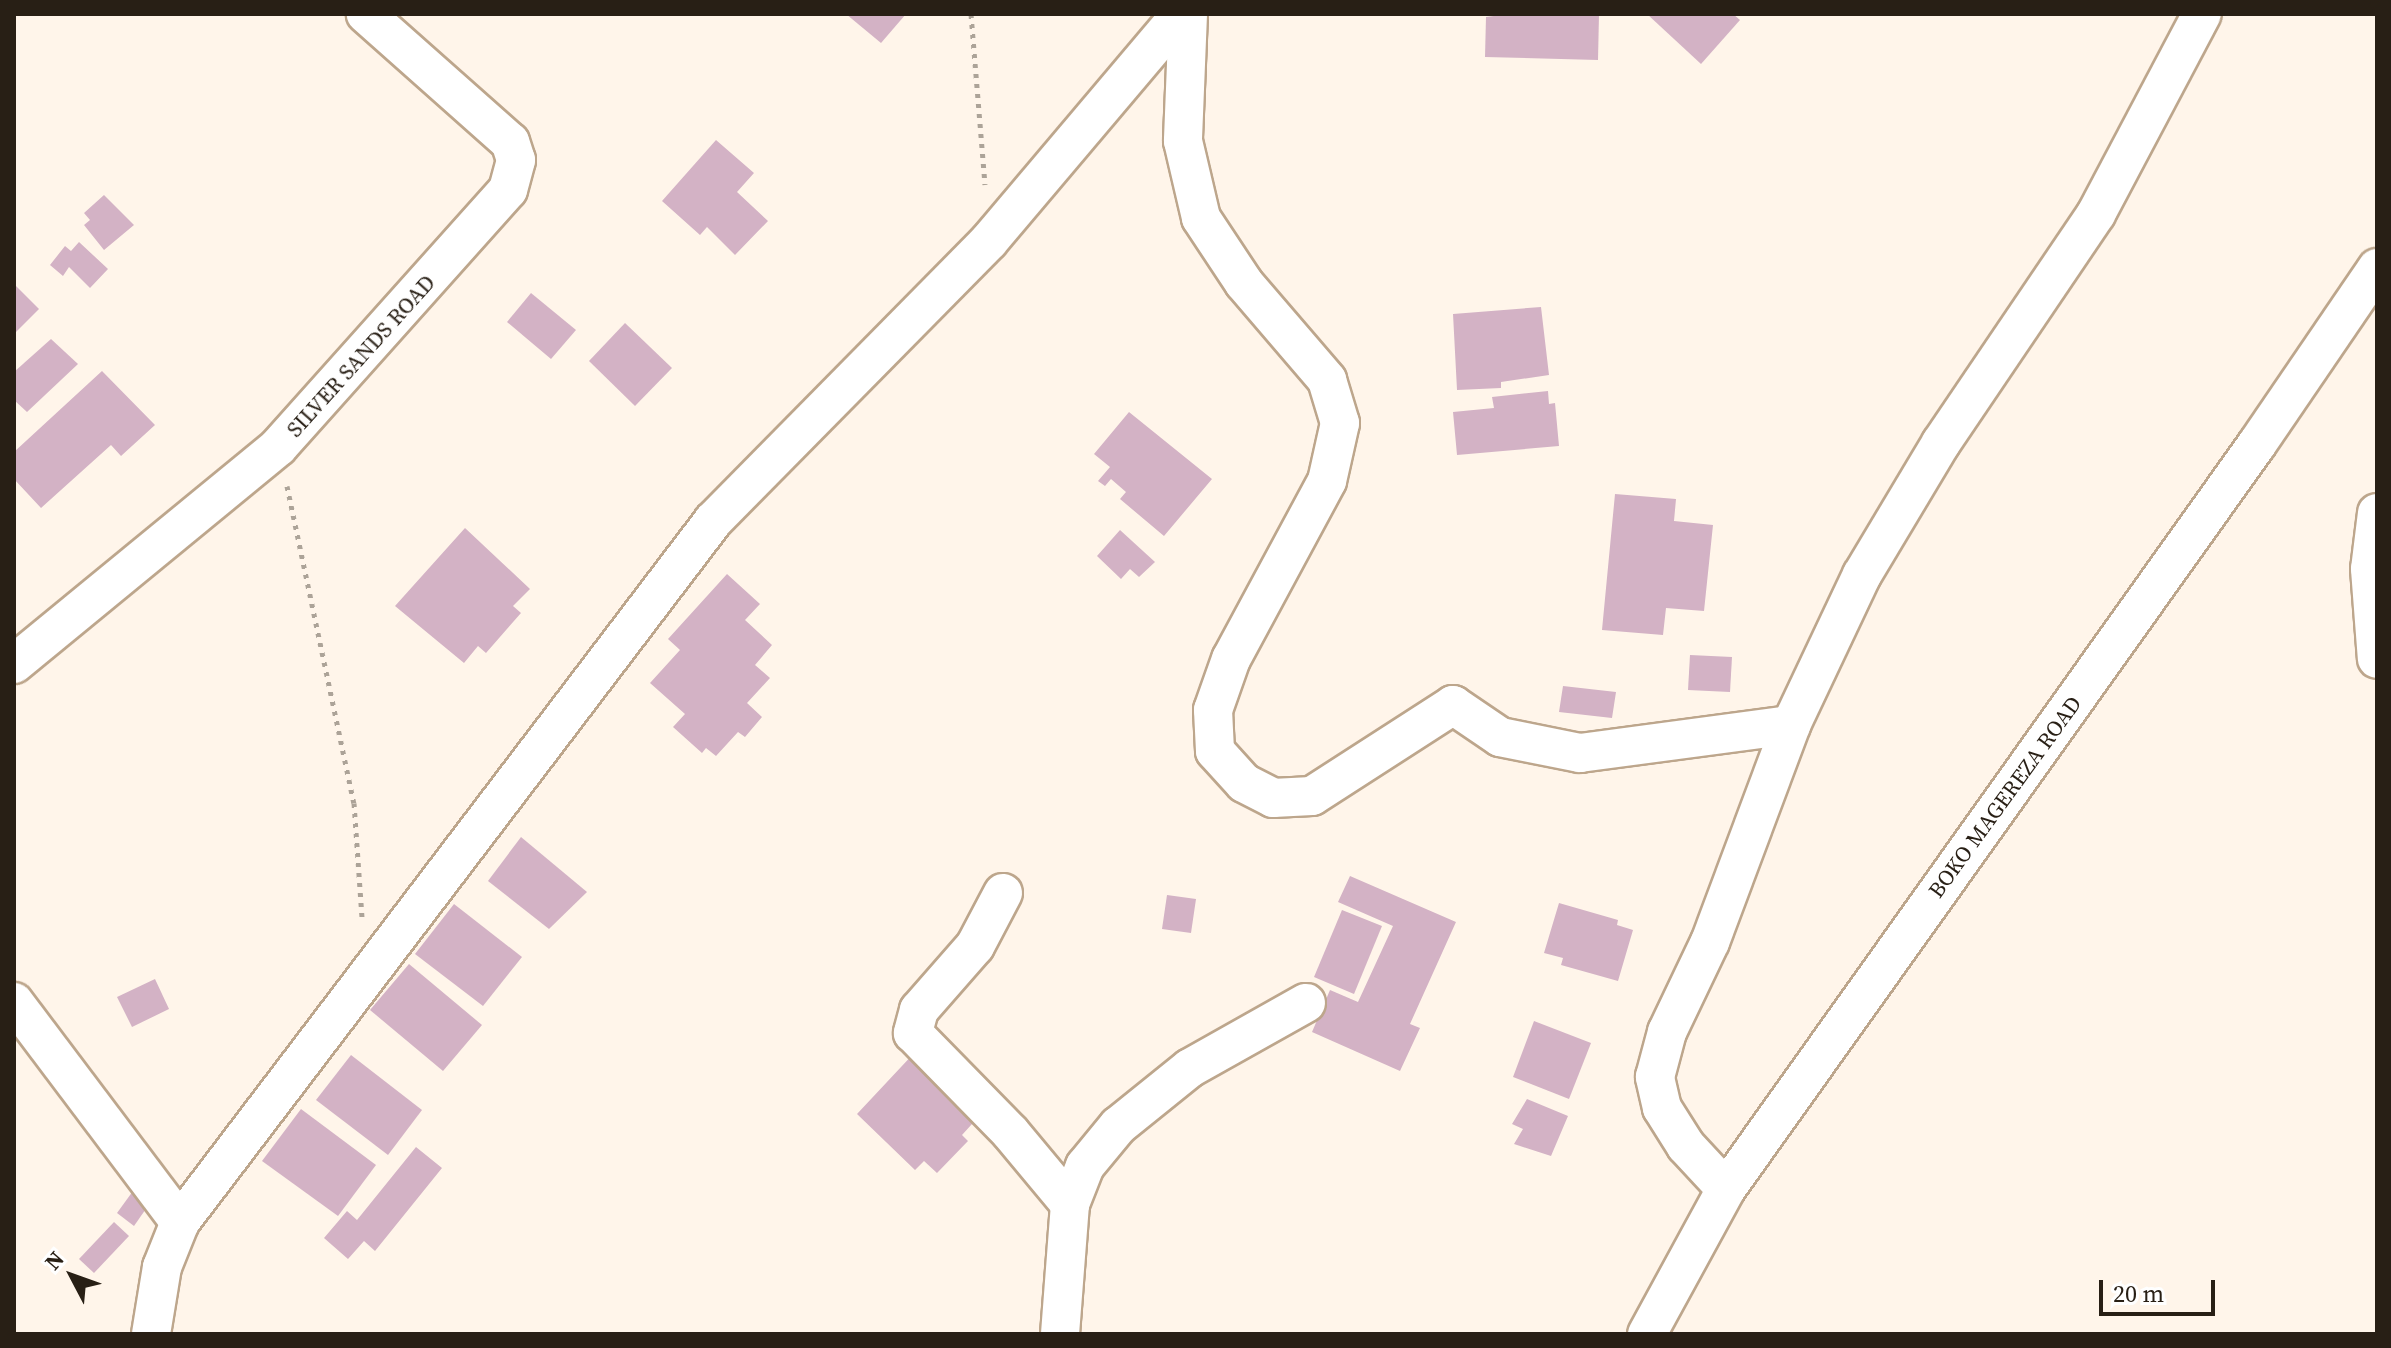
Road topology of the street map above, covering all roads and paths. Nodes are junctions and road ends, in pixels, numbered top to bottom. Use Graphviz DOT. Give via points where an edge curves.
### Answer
graph roads {
  1 [pos="366,14"];
  2 [pos="971,14"];
  3 [pos="1181,14"];
  4 [pos="1188,14"];
  5 [pos="2202,14"];
  6 [pos="989,241"];
  7 [pos="2377,268"];
  8 [pos="278,447"];
  9 [pos="2377,513"];
  10 [pos="2377,659"];
  11 [pos="14,664"];
  12 [pos="1791,725"];
  13 [pos="1003,893"];
  14 [pos="366,974"];
  15 [pos="14,1002"];
  16 [pos="1306,1003"];
  17 [pos="1726,1189"];
  18 [pos="1070,1204"];
  19 [pos="180,1222"];
  20 [pos="151,1334"];
  21 [pos="1060,1334"];
  22 [pos="1647,1334"];
  1 -- 8 [label="street, SILVER SANDS ROAD" via="496,124 516,160 508,190 484,221"];
  2 -- 6 [label="path"];
  3 -- 6 [label="street"];
  4 -- 12 [label="street" via="1183,141 1201,218 1244,283 1327,380 1340,423 1327,481 1231,659 1213,710 1215,751 1244,783 1273,798 1312,796 1453,705 1500,737 1580,753"];
  5 -- 12 [label="street" via="2096,214 1941,443 1862,575"];
  6 -- 14 [label="street" via="713,521"];
  7 -- 17 [label="street, BOKO MAGEREZA ROAD"];
  8 -- 11 [label="street, SILVER SANDS ROAD"];
  8 -- 14 [label="path" via="354,803"];
  9 -- 10 [label="street" via="2370,569"];
  12 -- 17 [label="street" via="1710,942 1667,1032 1655,1077 1670,1121"];
  13 -- 18 [label="street" via="989,926 919,1010 913,1033 1010,1132"];
  14 -- 19 [label="street"];
  15 -- 19 [label="street"];
  16 -- 18 [label="street" via="1190,1068 1118,1126 1085,1166"];
  17 -- 22 [label="street, BOKO MAGEREZA ROAD"];
  18 -- 21 [label="street"];
  19 -- 20 [label="street" via="162,1267"];
}
